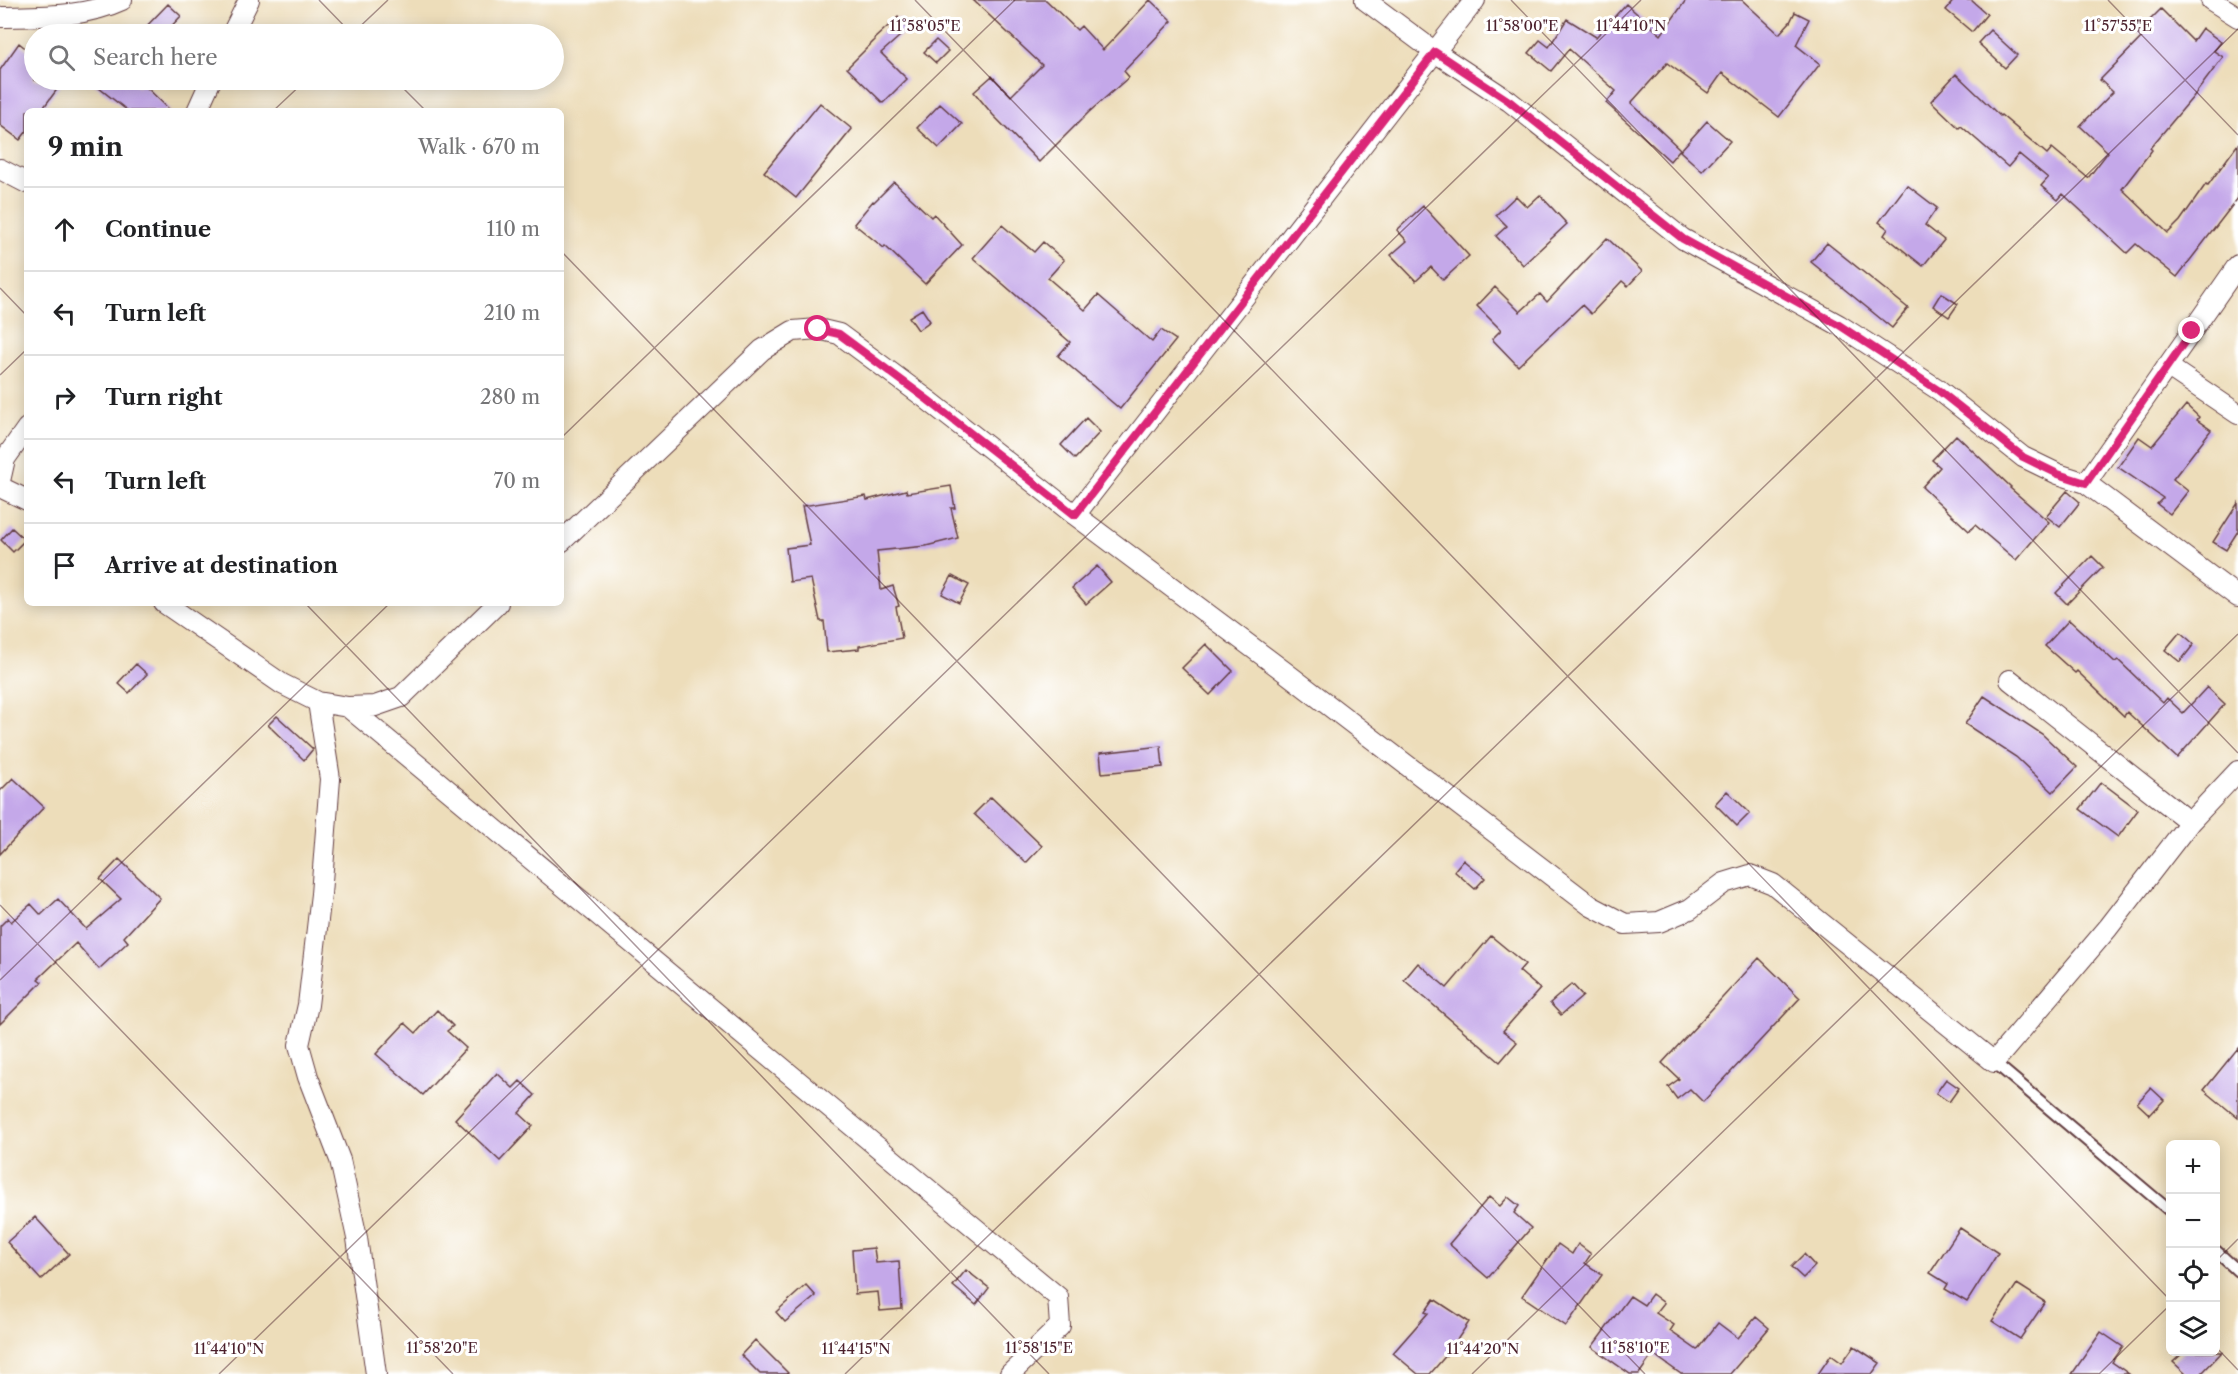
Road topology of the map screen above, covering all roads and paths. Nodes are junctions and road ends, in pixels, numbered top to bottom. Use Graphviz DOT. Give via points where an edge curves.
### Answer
graph roads {
  1 [pos="122,0"];
  2 [pos="249,0"];
  3 [pos="1365,0"];
  4 [pos="1475,0"];
  5 [pos="2211,0"];
  6 [pos="0,17"];
  7 [pos="2238,17"];
  8 [pos="237,24"];
  9 [pos="1435,52"];
  10 [pos="206,90"];
  11 [pos="198,108"];
  12 [pos="0,168"];
  13 [pos="24,181"];
  14 [pos="2238,265"];
  15 [pos="2167,366"];
  16 [pos="2238,414"];
  17 [pos="24,432"];
  18 [pos="0,481"];
  19 [pos="2086,483"];
  20 [pos="0,487"];
  21 [pos="24,499"];
  22 [pos="1075,515"];
  23 [pos="564,539"];
  24 [pos="2238,597"];
  25 [pos="168,606"];
  26 [pos="495,606"];
  27 [pos="2010,680"];
  28 [pos="318,702"];
  29 [pos="348,706"];
  30 [pos="2238,771"];
  31 [pos="2190,822"];
  32 [pos="1994,1062"];
  33 [pos="2166,1208"];
  34 [pos="2220,1255"];
  35 [pos="2238,1271"];
  36 [pos="376,1374"];
  37 [pos="1010,1374"];
  1 -- 6 [label="street" via="101,9 60,16"];
  2 -- 8 [label="street"];
  3 -- 9 [label="street"];
  4 -- 9 [label="street"];
  5 -- 7 [label="street"];
  9 -- 19 [label="street" via="1509,101 1683,239 1839,325 1938,390 2023,457"];
  9 -- 22 [label="street"];
  10 -- 11 [label="street"];
  12 -- 13 [label="street"];
  14 -- 15 [label="street"];
  15 -- 16 [label="street"];
  15 -- 19 [label="street"];
  17 -- 18 [label="street" via="5,459"];
  19 -- 24 [label="street"];
  20 -- 21 [label="street"];
  22 -- 23 [label="street" via="839,334 818,329 793,331 762,350"];
  22 -- 32 [label="street" via="1591,906 1625,924 1659,922 1690,909 1724,884 1750,875 1773,884"];
  25 -- 28 [label="street" via="282,684"];
  26 -- 29 [label="street" via="401,697 375,706"];
  27 -- 31 [label="street"];
  28 -- 29 [label="street"];
  28 -- 36 [label="street" via="330,779 312,971 299,1045 340,1160 357,1238"];
  29 -- 37 [label="street" via="1058,1297 1060,1326"];
  30 -- 31 [label="street"];
  31 -- 32 [label="street" via="2108,928"];
  32 -- 33 [label="lane"];
  34 -- 35 [label="lane"];
}
